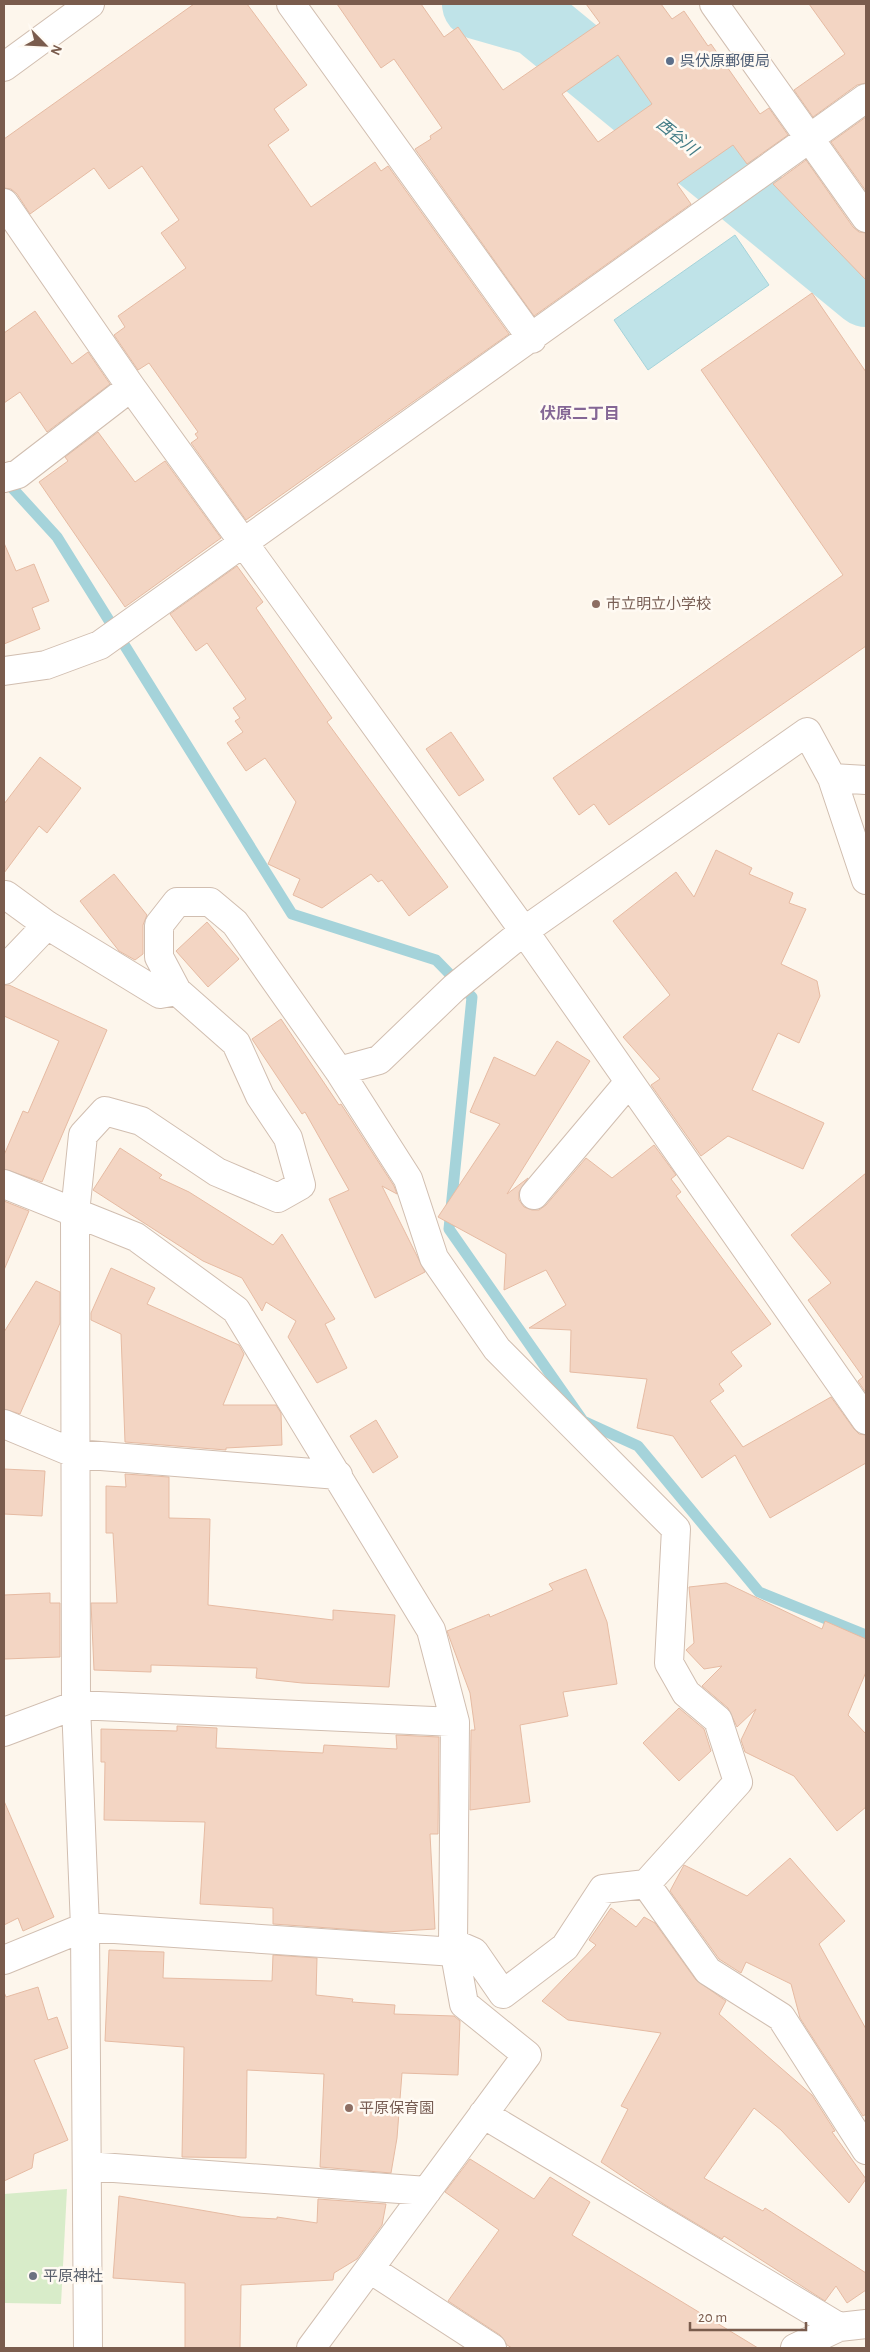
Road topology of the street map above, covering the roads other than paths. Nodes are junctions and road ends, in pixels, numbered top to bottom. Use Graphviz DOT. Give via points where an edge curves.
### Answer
graph roads {
  1 [pos="90,4"];
  2 [pos="291,4"];
  3 [pos="714,4"];
  4 [pos="4,67"];
  5 [pos="866,98"];
  6 [pos="810,138"];
  7 [pos="4,203"];
  8 [pos="866,218"];
  9 [pos="532,339"];
  10 [pos="131,387"];
  11 [pos="7,478"];
  12 [pos="246,543"];
  13 [pos="4,671"];
  14 [pos="832,778"];
  15 [pos="866,780"];
  16 [pos="866,880"];
  17 [pos="6,895"];
  18 [pos="47,925"];
  19 [pos="524,931"];
  20 [pos="4,970"];
  21 [pos="177,991"];
  22 [pos="339,1071"];
  23 [pos="629,1082"];
  24 [pos="4,1184"];
  25 [pos="534,1195"];
  26 [pos="75,1213"];
  27 [pos="866,1420"];
  28 [pos="4,1424"];
  29 [pos="76,1454"];
  30 [pos="338,1475"];
  31 [pos="76,1705"];
  32 [pos="455,1722"];
  33 [pos="4,1732"];
  34 [pos="646,1884"];
  35 [pos="84,1928"];
  36 [pos="454,1948"];
  37 [pos="4,1960"];
  38 [pos="483,2114"];
  39 [pos="866,2150"];
  40 [pos="87,2166"];
  41 [pos="427,2191"];
  42 [pos="370,2269"];
  43 [pos="866,2324"];
  44 [pos="839,2327"];
  45 [pos="88,2348"];
  46 [pos="311,2348"];
  47 [pos="492,2348"];
  48 [pos="795,2348"];
  1 -- 4 [label="street"];
  2 -- 9 [label="street"];
  3 -- 6 [label="street"];
  5 -- 6 [label="street"];
  6 -- 8 [label="street"];
  6 -- 9 [label="street"];
  7 -- 10 [label="street"];
  9 -- 12 [label="street"];
  10 -- 11 [label="street" via="18,474"];
  10 -- 12 [label="street"];
  12 -- 13 [label="street" via="111,638 46,665"];
  12 -- 19 [label="street"];
  14 -- 15 [label="street"];
  14 -- 16 [label="street"];
  14 -- 19 [label="street" via="807,732"];
  17 -- 18 [label="street"];
  18 -- 20 [label="street"];
  18 -- 21 [label="street" via="160,994"];
  19 -- 22 [label="street" via="459,983 378,1060"];
  19 -- 23 [label="street"];
  21 -- 22 [label="street" via="159,957 159,925 177,902 210,902 236,923"];
  21 -- 26 [label="street" via="236,1043 260,1096 288,1138 301,1185 278,1198 217,1172 141,1121 105,1111 83,1135"];
  22 -- 34 [label="street" via="408,1179 434,1258 497,1350 676,1529 669,1663 686,1693 718,1720 738,1782"];
  23 -- 25 [label="street"];
  23 -- 27 [label="street"];
  24 -- 26 [label="street"];
  26 -- 29 [label="street"];
  26 -- 30 [label="street" via="136,1238 236,1310"];
  28 -- 29 [label="street"];
  29 -- 30 [label="street"];
  29 -- 31 [label="street"];
  30 -- 32 [label="street" via="431,1630"];
  31 -- 32 [label="street"];
  31 -- 33 [label="street"];
  31 -- 35 [label="street"];
  32 -- 36 [label="street"];
  34 -- 36 [label="street" via="603,1889 565,1947 503,1994 474,1952"];
  34 -- 39 [label="street" via="708,1971 781,2017"];
  35 -- 36 [label="street"];
  35 -- 37 [label="street"];
  35 -- 40 [label="street"];
  36 -- 38 [label="street" via="464,2004 527,2055"];
  38 -- 41 [label="street"];
  38 -- 44 [label="street"];
  40 -- 41 [label="street"];
  40 -- 45 [label="street"];
  41 -- 42 [label="street"];
  42 -- 46 [label="street"];
  42 -- 47 [label="street"];
  43 -- 44 [label="street"];
  44 -- 48 [label="street"];
}
